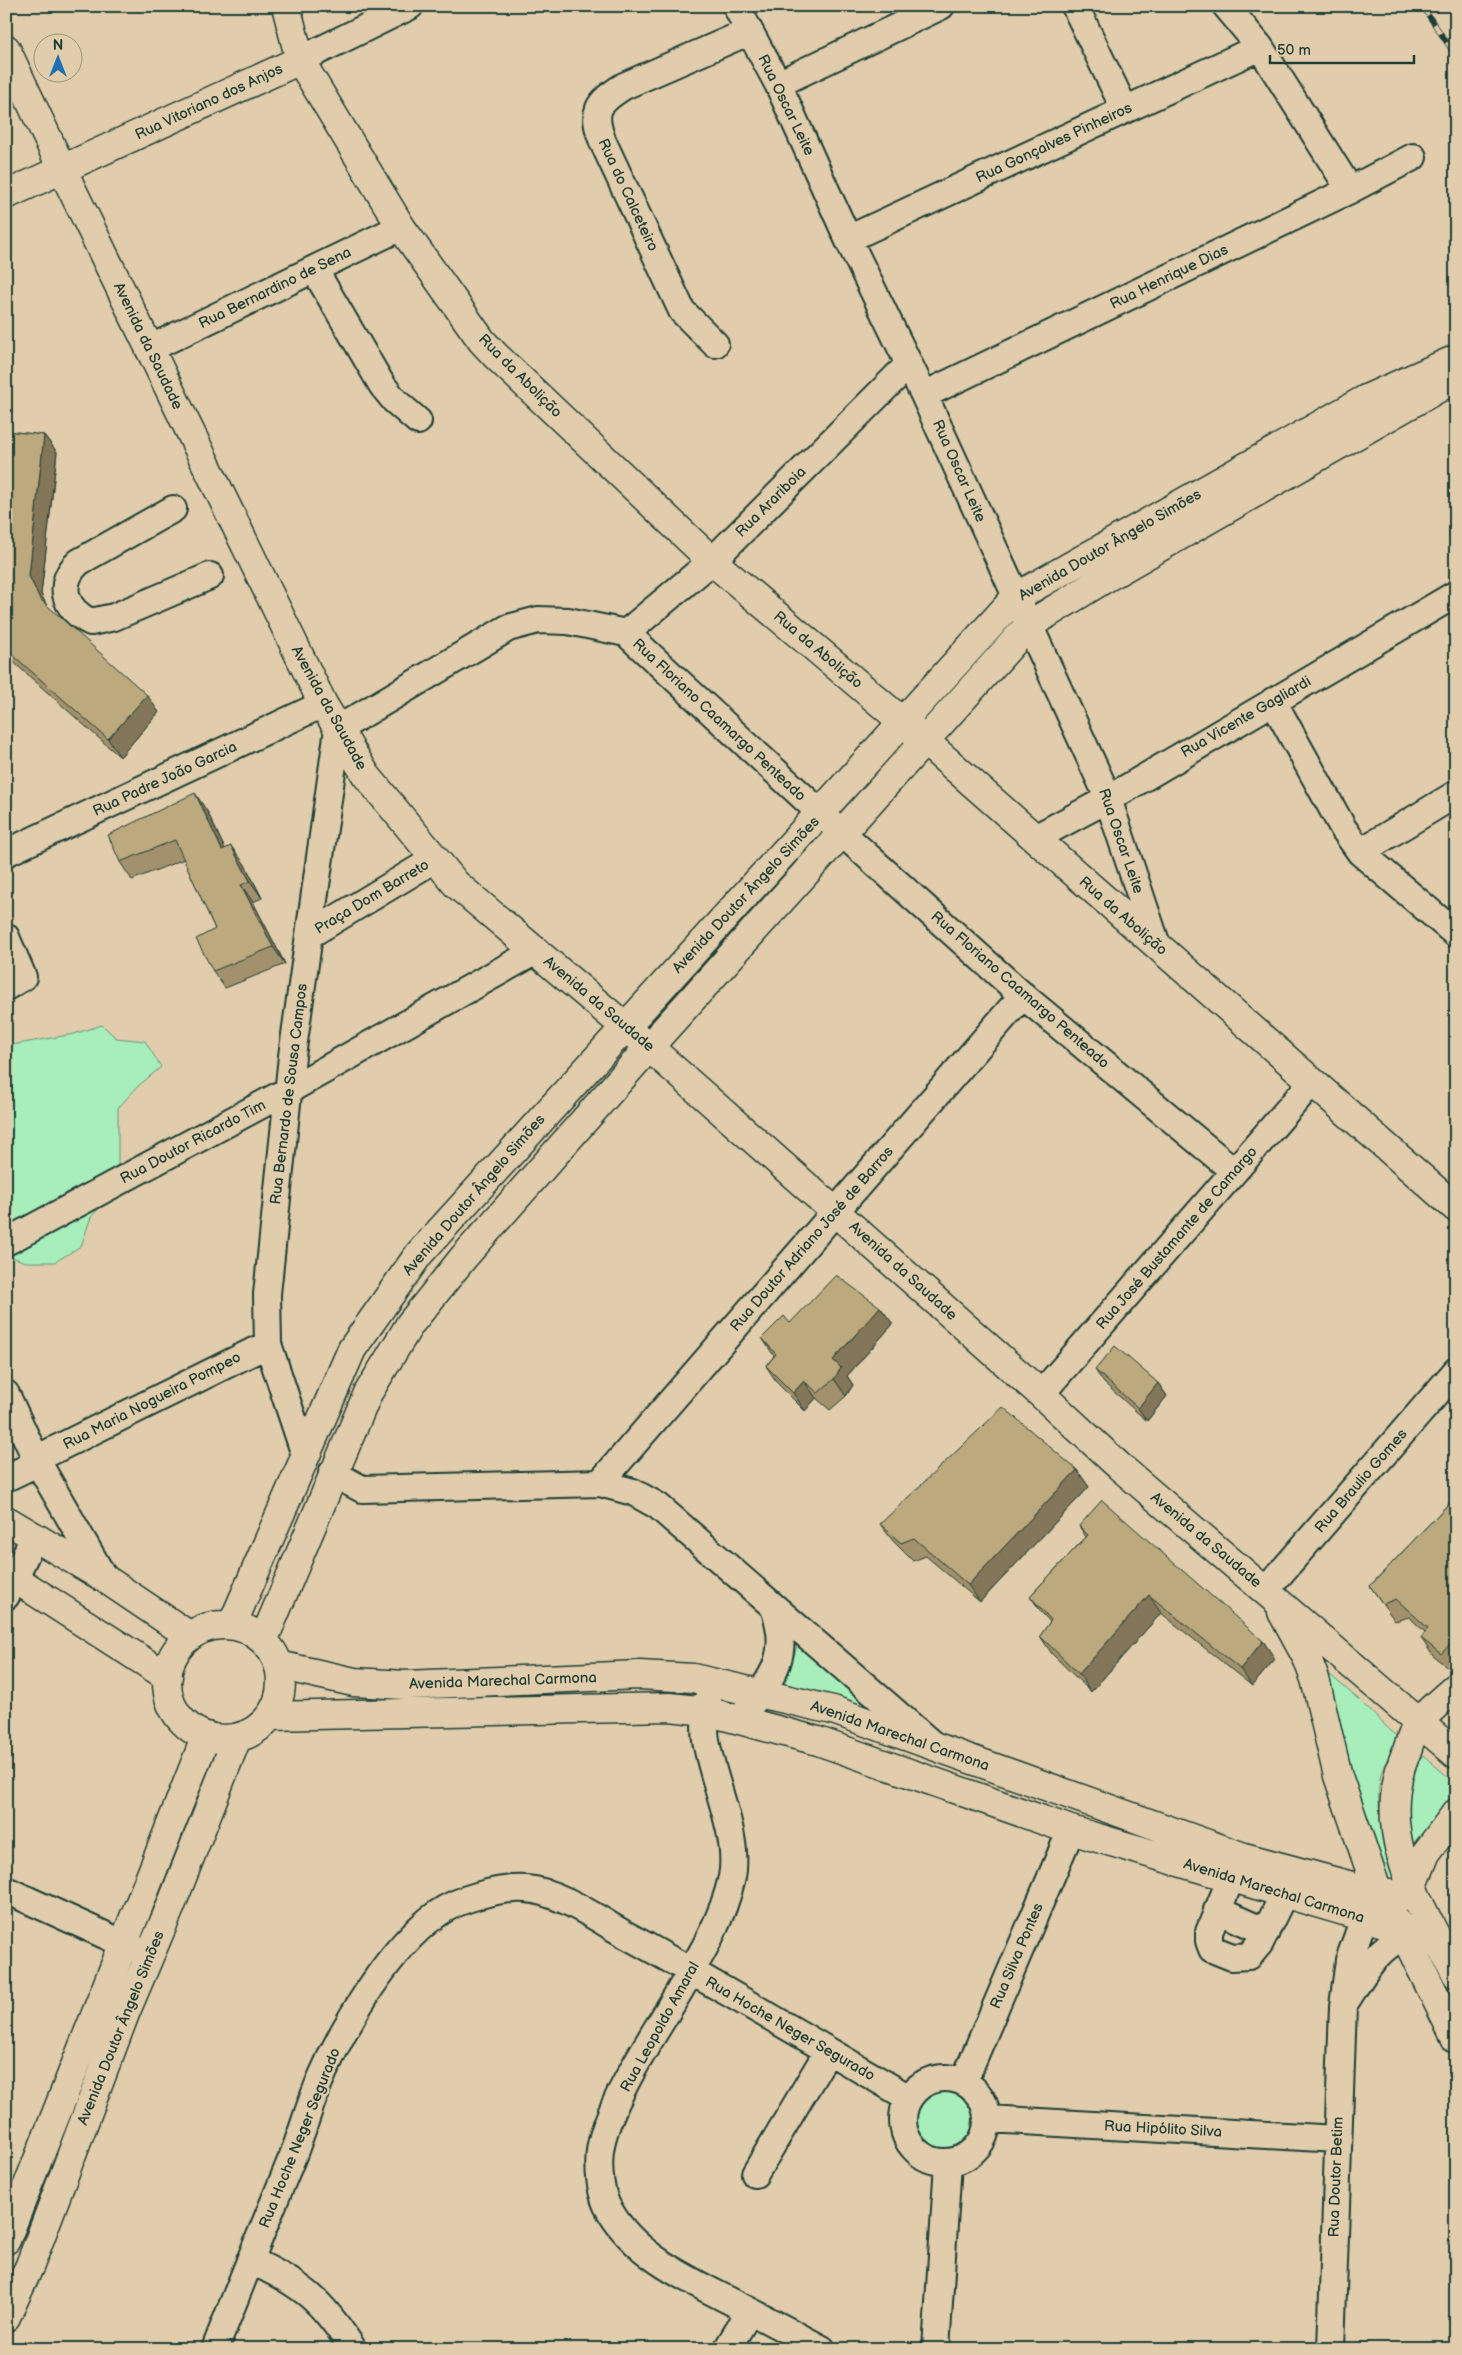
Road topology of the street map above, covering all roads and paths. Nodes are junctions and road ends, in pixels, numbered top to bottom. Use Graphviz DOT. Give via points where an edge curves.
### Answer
graph roads {
  1 [pos="286,6"];
  2 [pos="410,6"];
  3 [pos="736,6"];
  4 [pos="941,6"];
  5 [pos="1075,6"];
  6 [pos="1226,6"];
  7 [pos="748,32"];
  8 [pos="1260,47"];
  9 [pos="6,49"];
  10 [pos="300,60"];
  11 [pos="778,84"];
  12 [pos="1125,110"];
  13 [pos="1413,157"];
  14 [pos="62,169"];
  15 [pos="1350,190"];
  16 [pos="6,196"];
  17 [pos="401,227"];
  18 [pos="848,239"];
  19 [pos="314,269"];
  20 [pos="715,344"];
  21 [pos="149,349"];
  22 [pos="1456,359"];
  23 [pos="909,364"];
  24 [pos="1456,378"];
  25 [pos="924,396"];
  26 [pos="418,421"];
  27 [pos="173,509"];
  28 [pos="712,561"];
  29 [pos="210,576"];
  30 [pos="1456,594"];
  31 [pos="1016,598"];
  32 [pos="1028,625"];
  33 [pos="626,633"];
  34 [pos="1273,701"];
  35 [pos="323,704"];
  36 [pos="903,722"];
  37 [pos="338,729"];
  38 [pos="925,741"];
  39 [pos="1456,794"];
  40 [pos="1108,798"];
  41 [pos="820,814"];
  42 [pos="842,834"];
  43 [pos="1035,838"];
  44 [pos="1360,852"];
  45 [pos="6,854"];
  46 [pos="434,859"];
  47 [pos="1456,934"];
  48 [pos="309,935"];
  49 [pos="7,940"];
  50 [pos="1157,945"];
  51 [pos="536,951"];
  52 [pos="6,988"];
  53 [pos="1023,995"];
  54 [pos="625,1026"];
  55 [pos="649,1047"];
  56 [pos="1312,1082"];
  57 [pos="289,1090"];
  58 [pos="1234,1171"];
  59 [pos="1456,1208"];
  60 [pos="836,1212"];
  61 [pos="6,1242"];
  62 [pos="268,1344"];
  63 [pos="1456,1371"];
  64 [pos="6,1394"];
  65 [pos="1041,1394"];
  66 [pos="305,1455"];
  67 [pos="36,1459"];
  68 [pos="332,1473"];
  69 [pos="6,1478"];
  70 [pos="600,1483"];
  71 [pos="6,1520"];
  72 [pos="34,1537"];
  73 [pos="104,1578"];
  74 [pos="9,1582"];
  75 [pos="1270,1594"];
  76 [pos="774,1608"];
  77 [pos="232,1625"];
  78 [pos="190,1636"];
  79 [pos="264,1639"];
  80 [pos="278,1665"];
  81 [pos="168,1677"];
  82 [pos="711,1682"];
  83 [pos="1456,1687"];
  84 [pos="760,1693"];
  85 [pos="706,1711"];
  86 [pos="270,1716"];
  87 [pos="739,1720"];
  88 [pos="1419,1722"];
  89 [pos="206,1736"];
  90 [pos="237,1738"];
  91 [pos="934,1746"];
  92 [pos="1456,1754"];
  93 [pos="1456,1813"];
  94 [pos="1072,1830"];
  95 [pos="1231,1878"];
  96 [pos="6,1890"];
  97 [pos="1414,1892"];
  98 [pos="1378,1893"];
  99 [pos="1284,1894"];
  100 [pos="1217,1910"];
  101 [pos="1364,1918"];
  102 [pos="1266,1932"];
  103 [pos="1403,1932"];
  104 [pos="124,1943"];
  105 [pos="150,1956"];
  106 [pos="692,1971"];
  107 [pos="1456,1974"];
  108 [pos="1343,2006"];
  109 [pos="1456,2038"];
  110 [pos="828,2051"];
  111 [pos="964,2081"];
  112 [pos="908,2098"];
  113 [pos="988,2119"];
  114 [pos="1337,2139"];
  115 [pos="948,2163"];
  116 [pos="755,2174"];
  117 [pos="6,2240"];
  118 [pos="250,2260"];
  119 [pos="750,2311"];
  120 [pos="6,2317"];
  121 [pos="215,2349"];
  122 [pos="353,2349"];
  123 [pos="727,2349"];
  124 [pos="822,2349"];
  125 [pos="936,2349"];
  126 [pos="1331,2349"];
  1 -- 10 [label="main road, Rua da Abolição"];
  2 -- 10 [label="street, Rua Vitoriano dos Anjos"];
  3 -- 7 [label="street, Rua Oscar Leite"];
  4 -- 11 [label="street"];
  5 -- 12 [label="street"];
  6 -- 8 [label="street"];
  7 -- 11 [label="street, Rua Oscar Leite"];
  7 -- 20 [label="street, Rua do Calceteiro" via="624,86 608,96 599,108 596,123 682,311"];
  8 -- 12 [label="street, Rua Gonçalves Pinheiros"];
  8 -- 15 [label="street"];
  9 -- 14 [label="main road, Avenida da Saudade"];
  10 -- 14 [label="main road, Rua Vitoriano dos Anjos"];
  10 -- 17 [label="main road, Rua da Abolição"];
  11 -- 18 [label="street, Rua Oscar Leite"];
  12 -- 18 [label="street, Rua Gonçalves Pinheiros"];
  13 -- 15 [label="street, Rua Henrique Dias"];
  14 -- 16 [label="main road, Rua Vitoriano dos Anjos"];
  14 -- 21 [label="main road, Avenida da Saudade"];
  15 -- 25 [label="street, Rua Henrique Dias"];
  17 -- 19 [label="street, Rua Bernardino de Sena"];
  17 -- 28 [label="main road, Rua da Abolição" via="482,341"];
  18 -- 23 [label="street, Rua Oscar Leite"];
  19 -- 21 [label="street, Rua Bernardino de Sena"];
  19 -- 26 [label="street" via="382,385 394,401"];
  21 -- 35 [label="main road, Avenida da Saudade"];
  22 -- 31 [label="main road, Avenida Doutor Ângelo Simões" via="1366,399"];
  23 -- 25 [label="street, Rua Oscar Leite"];
  23 -- 28 [label="street, Rua Arariboia"];
  24 -- 32 [label="main road, Avenida Doutor Ângelo Simões"];
  25 -- 31 [label="street, Rua Oscar Leite"];
  27 -- 29 [label="street" via="80,562 67,578 67,598 74,610 91,622 114,617"];
  28 -- 33 [label="street, Rua Arariboia"];
  28 -- 36 [label="main road, Rua da Abolição"];
  30 -- 34 [label="street, Rua Vicente Gagliardi"];
  31 -- 32 [label="street, Rua Oscar Leite"];
  31 -- 36 [label="main road, Avenida Doutor Ângelo Simões"];
  32 -- 38 [label="main road, Avenida Doutor Ângelo Simões"];
  32 -- 40 [label="street, Rua Oscar Leite"];
  33 -- 37 [label="street, Rua Floriano Caamargo Penteado" via="568,621 538,620 508,628"];
  33 -- 41 [label="street, Rua Floriano Caamargo Penteado"];
  34 -- 40 [label="street, Rua Vicente Gagliardi"];
  34 -- 44 [label="street" via="1343,828"];
  35 -- 37 [label="main road, Avenida da Saudade"];
  35 -- 45 [label="street, Rua Padre João Garcia"];
  36 -- 38 [label="main road, Rua da Abolição"];
  36 -- 41 [label="main road, Avenida Doutor Ângelo Simões"];
  37 -- 46 [label="main road, Avenida da Saudade" via="366,775"];
  37 -- 48 [label="street, Rua Bernardo de Sousa Campos"];
  38 -- 42 [label="main road, Avenida Doutor Ângelo Simões"];
  38 -- 43 [label="main road, Rua da Abolição"];
  39 -- 44 [label="street"];
  40 -- 43 [label="street, Rua Vicente Gagliardi"];
  40 -- 50 [label="street, Rua Oscar Leite"];
  41 -- 42 [label="street, Rua Floriano Caamargo Penteado"];
  41 -- 54 [label="main road, Avenida Doutor Ângelo Simões"];
  42 -- 53 [label="street, Rua Floriano Caamargo Penteado"];
  42 -- 55 [label="main road, Avenida Doutor Ângelo Simões"];
  43 -- 50 [label="main road, Rua da Abolição"];
  44 -- 47 [label="street"];
  46 -- 48 [label="street, Praça Dom Barreto"];
  46 -- 51 [label="main road, Avenida da Saudade" via="456,884"];
  48 -- 57 [label="street, Rua Bernardo de Sousa Campos"];
  49 -- 52 [label="street" via="23,977"];
  50 -- 56 [label="main road, Rua da Abolição"];
  51 -- 54 [label="main road, Avenida da Saudade"];
  51 -- 57 [label="street, Rua Doutor Ricardo Tim"];
  53 -- 58 [label="street, Rua Floriano Caamargo Penteado"];
  53 -- 60 [label="street, Rua Doutor Adriano José de Barros"];
  54 -- 55 [label="main road, Avenida da Saudade"];
  54 -- 66 [label="main road, Avenida Doutor Ângelo Simões" via="419,1254 352,1349"];
  55 -- 60 [label="main road, Avenida da Saudade"];
  55 -- 68 [label="main road, Avenida Doutor Ângelo Simões" via="463,1258 410,1324 368,1393"];
  56 -- 58 [label="street, Rua José Bustamante de Camargo"];
  56 -- 59 [label="main road, Rua da Abolição"];
  57 -- 61 [label="street, Rua Doutor Ricardo Tim"];
  57 -- 62 [label="street, Rua Bernardo de Sousa Campos" via="268,1294"];
  58 -- 65 [label="street, Rua José Bustamante de Camargo"];
  60 -- 65 [label="main road, Avenida da Saudade"];
  60 -- 70 [label="street, Rua Doutor Adriano José de Barros"];
  62 -- 66 [label="street, Rua Bernardo de Sousa Campos"];
  62 -- 67 [label="street, Rua Maria Nogueira Pompeo"];
  63 -- 75 [label="street, Rua Braulio Gomes"];
  64 -- 67 [label="street"];
  65 -- 75 [label="main road, Avenida da Saudade" via="1119,1466"];
  66 -- 77 [label="main road, Avenida Doutor Ângelo Simões"];
  67 -- 69 [label="street, Rua Maria Nogueira Pompeo"];
  67 -- 73 [label="street"];
  68 -- 70 [label="street" via="362,1489 379,1490"];
  68 -- 79 [label="main road, Avenida Doutor Ângelo Simões"];
  70 -- 76 [label="street" via="633,1492 658,1506"];
  71 -- 72 [label="main road"];
  72 -- 73 [label="main road"];
  72 -- 74 [label="street"];
  73 -- 78 [label="main road"];
  74 -- 81 [label="main road"];
  75 -- 88 [label="main road, Avenida da Saudade"];
  75 -- 98 [label="main road" via="1307,1658 1315,1679 1338,1776"];
  76 -- 84 [label="street" via="781,1627 780,1657"];
  76 -- 91 [label="street"];
  77 -- 78 [label="main road" via="206,1628"];
  77 -- 79 [label="main road"];
  78 -- 81 [label="main road" via="178,1649"];
  79 -- 80 [label="main road"];
  80 -- 82 [label="main road, Avenida Marechal Carmona" via="354,1682 389,1685 639,1675 665,1675"];
  80 -- 86 [label="main road" via="281,1682 278,1700"];
  81 -- 89 [label="main road" via="170,1700 178,1716 190,1728"];
  82 -- 84 [label="main road, Avenida Marechal Carmona"];
  82 -- 85 [label="street, Rua Leopoldo Amaral"];
  83 -- 88 [label="main road"];
  84 -- 87 [label="street"];
  84 -- 91 [label="main road, Avenida Marechal Carmona" via="833,1710"];
  85 -- 86 [label="main road, Avenida Marechal Carmona" via="670,1707"];
  85 -- 87 [label="main road, Avenida Marechal Carmona"];
  85 -- 106 [label="street, Rua Leopoldo Amaral" via="706,1740 732,1846 732,1874 721,1914"];
  86 -- 90 [label="main road" via="258,1728"];
  87 -- 94 [label="main road, Avenida Marechal Carmona" via="818,1741"];
  88 -- 92 [label="main road, Avenida da Saudade"];
  88 -- 97 [label="main road" via="1401,1764 1394,1792 1398,1849"];
  89 -- 90 [label="main road"];
  89 -- 104 [label="main road, Avenida Doutor Ângelo Simões"];
  90 -- 105 [label="main road, Avenida Doutor Ângelo Simões"];
  91 -- 98 [label="main road, Avenida Marechal Carmona" via="1244,1857"];
  93 -- 97 [label="main road" via="1426,1853"];
  94 -- 95 [label="main road, Avenida Marechal Carmona"];
  94 -- 111 [label="street, Rua Silva Pontes"];
  95 -- 99 [label="main road, Avenida Marechal Carmona"];
  95 -- 100 [label="street"];
  96 -- 104 [label="street"];
  97 -- 98 [label="main road, Avenida Marechal Carmona"];
  97 -- 107 [label="main road"];
  98 -- 101 [label="street, Rua Doutor Betim"];
  98 -- 103 [label="main road"];
  99 -- 101 [label="main road, Avenida Marechal Carmona"];
  99 -- 102 [label="street"];
  100 -- 102 [label="street"];
  100 -- 102 [label="street" via="1209,1932 1212,1949 1232,1957 1250,1956"];
  101 -- 103 [label="main road, Avenida Marechal Carmona"];
  101 -- 108 [label="street, Rua Doutor Betim" via="1349,1960"];
  103 -- 108 [label="street" via="1378,1953"];
  103 -- 109 [label="main road"];
  104 -- 105 [label="street"];
  104 -- 117 [label="main road, Avenida Doutor Ângelo Simões"];
  105 -- 120 [label="main road, Avenida Doutor Ângelo Simões" via="75,2142 30,2265"];
  106 -- 110 [label="street, Rua Hoche Neger Segurado"];
  106 -- 118 [label="street, Rua Hoche Neger Segurado" via="553,1895 526,1889 493,1893 465,1900 440,1912 418,1928 397,1953 340,2039 321,2076 294,2154"];
  106 -- 119 [label="street, Rua Leopoldo Amaral" via="641,2055 609,2120 600,2150 601,2181 608,2209 624,2231 652,2257"];
  108 -- 114 [label="street, Rua Doutor Betim"];
  110 -- 112 [label="street, Rua Hoche Neger Segurado"];
  110 -- 116 [label="street"];
  111 -- 112 [label="street" via="952,2078 927,2081"];
  111 -- 113 [label="street" via="982,2097"];
  112 -- 115 [label="street" via="903,2112 903,2128 908,2142 932,2161"];
  113 -- 114 [label="street, Rua Hipólito Silva"];
  113 -- 115 [label="street" via="981,2144 960,2160"];
  114 -- 126 [label="street, Rua Doutor Betim"];
  115 -- 125 [label="street"];
  118 -- 121 [label="street, Rua Hoche Neger Segurado"];
  118 -- 122 [label="street" via="296,2284 320,2304"];
  119 -- 123 [label="street"];
  119 -- 124 [label="street, Rua Leopoldo Amaral"];
}
